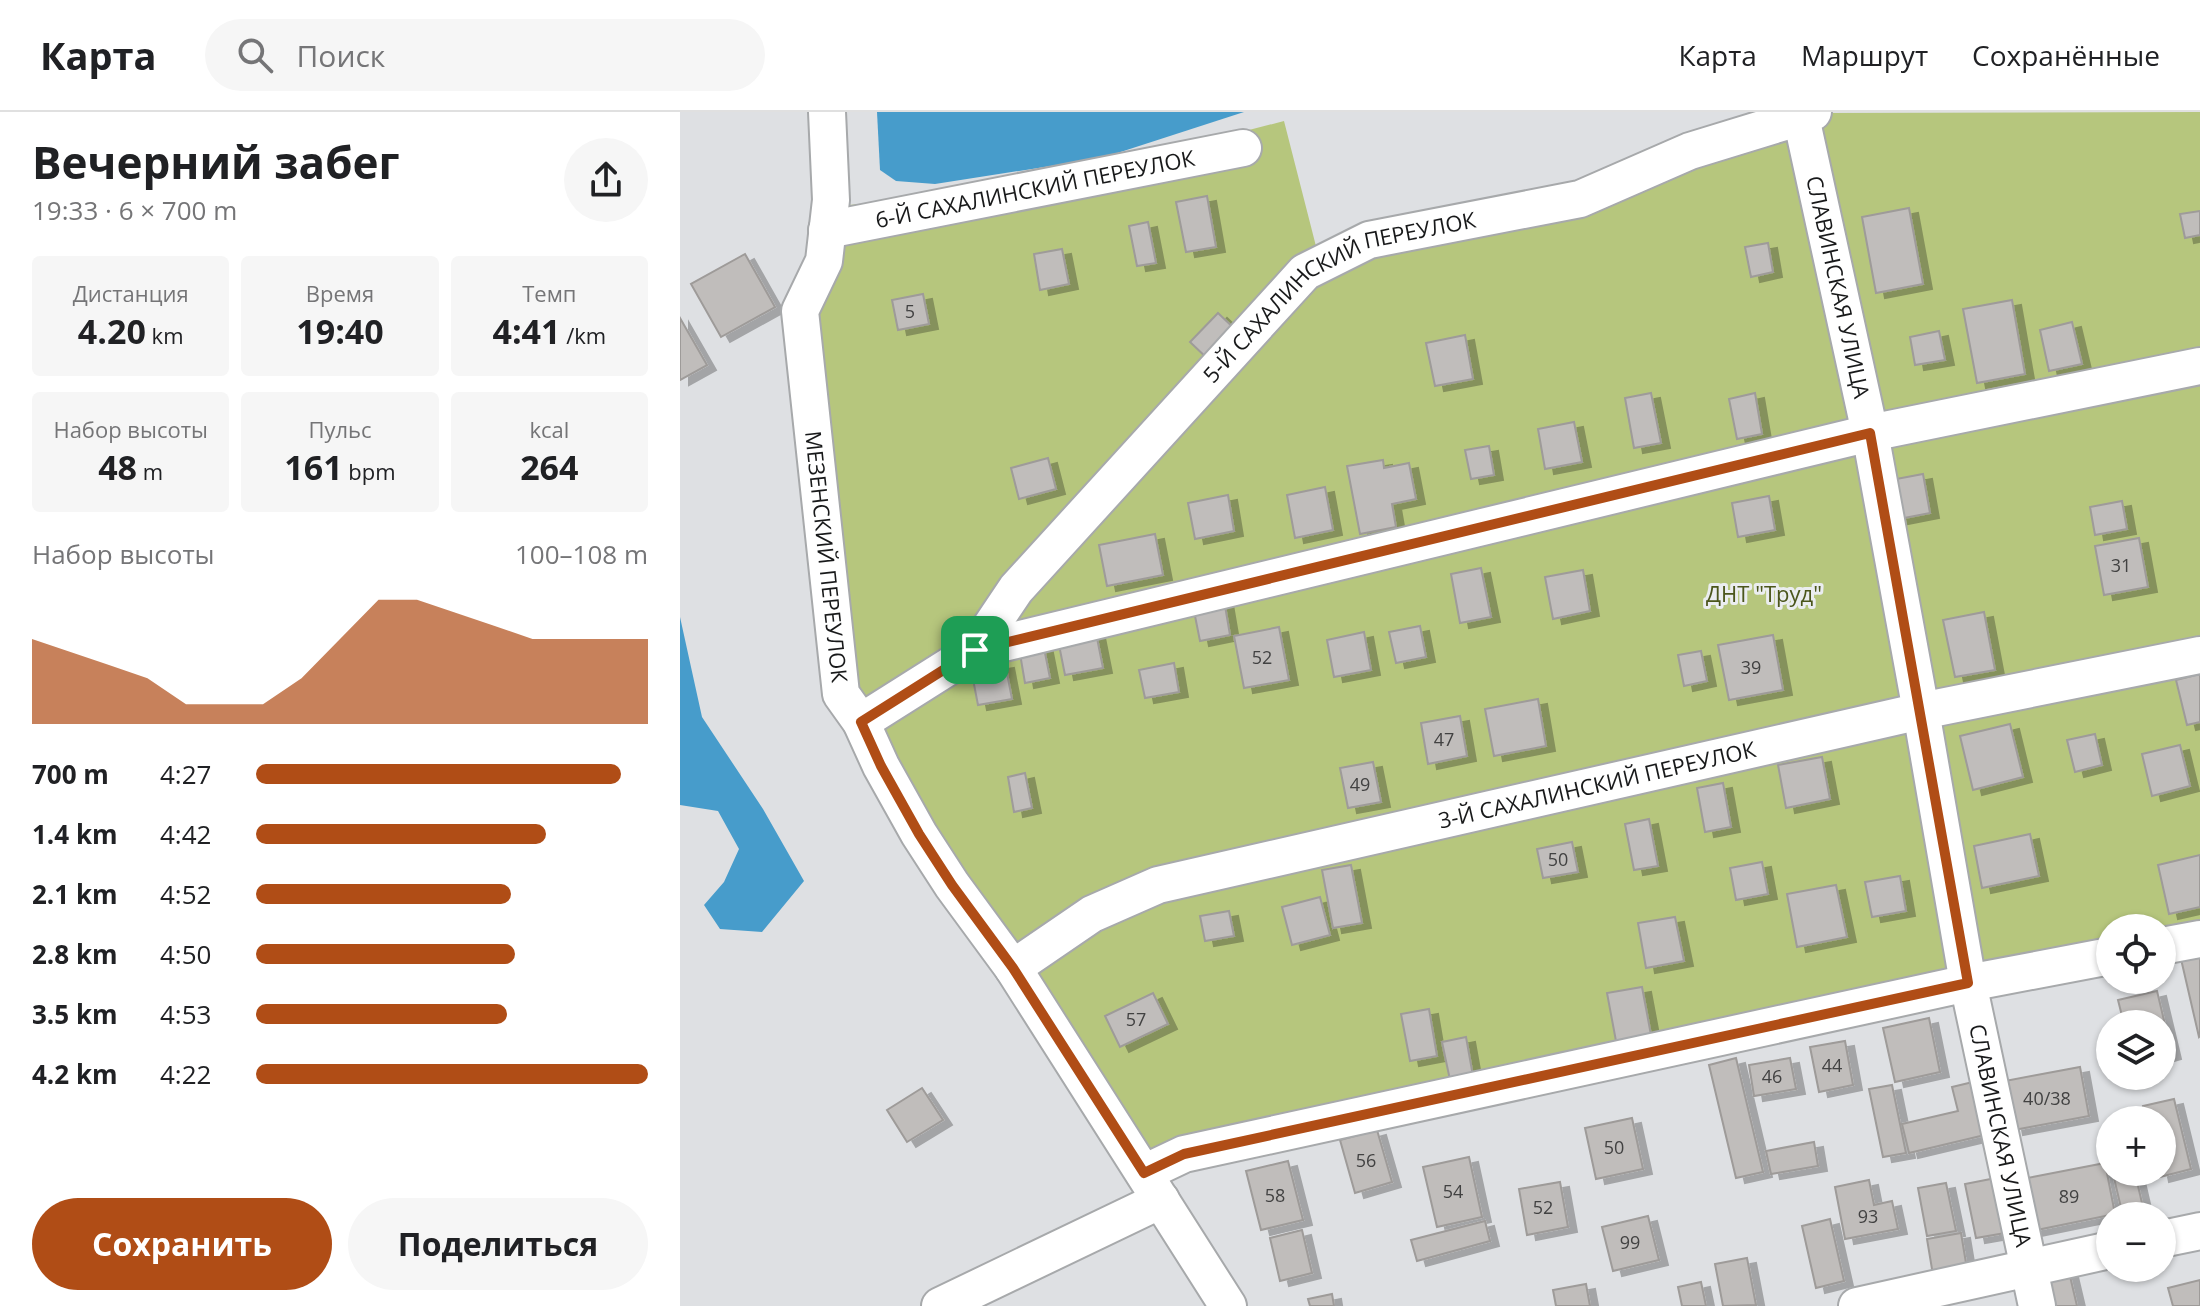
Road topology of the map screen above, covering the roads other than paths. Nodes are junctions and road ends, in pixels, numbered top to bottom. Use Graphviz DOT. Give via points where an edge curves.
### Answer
graph roads {
  1 [pos="827,112"];
  2 [pos="1807,115"];
  3 [pos="1243,148"];
  4 [pos="827,230"];
  5 [pos="2200,366"];
  6 [pos="1870,433"];
  7 [pos="975,650"];
  8 [pos="2200,655"];
  9 [pos="1921,711"];
  10 [pos="861,722"];
  11 [pos="2200,939"];
  12 [pos="2176,943"];
  13 [pos="2096,959"];
  14 [pos="1013,968"];
  15 [pos="1968,983"];
  16 [pos="1153,1186"];
  17 [pos="2200,1231"];
  18 [pos="2176,1236"];
  19 [pos="2096,1253"];
  20 [pos="2028,1267"];
  21 [pos="940,1306"];
  22 [pos="1228,1306"];
  23 [pos="1857,1306"];
  24 [pos="2037,1306"];
  1 -- 4 [label="street, МЕЗЕНСКИЙ ПЕРЕУЛОК"];
  2 -- 6 [label="street, СЛАВИНСКАЯ УЛИЦА"];
  2 -- 7 [label="street, 5-Й САХАЛИНСКИЙ ПЕРЕУЛОК" via="1690,151 1580,199 1369,240 1305,272 1016,589"];
  3 -- 4 [label="street, 6-Й САХАЛИНСКИЙ ПЕРЕУЛОК"];
  4 -- 10 [label="street, МЕЗЕНСКИЙ ПЕРЕУЛОК" via="824,261 800,311 841,694"];
  5 -- 6 [label="street"];
  6 -- 7 [label="street"];
  6 -- 9 [label="street, СЛАВИНСКАЯ УЛИЦА"];
  7 -- 10 [label="street"];
  8 -- 9 [label="street, 3-Й САХАЛИНСКИЙ ПЕРЕУЛОК"];
  9 -- 14 [label="street, 3-Й САХАЛИНСКИЙ ПЕРЕУЛОК" via="1158,885 1092,914"];
  9 -- 15 [label="street, СЛАВИНСКАЯ УЛИЦА"];
  10 -- 14 [label="street, МЕЗЕНСКИЙ ПЕРЕУЛОК" via="919,834"];
  11 -- 12 [label="street"];
  13 -- 15 [label="street"];
  14 -- 16 [label="street, МЕЗЕНСКИЙ ПЕРЕУЛОК"];
  15 -- 16 [label="street" via="1184,1154"];
  15 -- 20 [label="street, СЛАВИНСКАЯ УЛИЦА"];
  16 -- 21 [label="street"];
  16 -- 22 [label="street, МЕЗЕНСКИЙ ПЕРЕУЛОК"];
  17 -- 18 [label="street"];
  19 -- 20 [label="street"];
  20 -- 23 [label="street"];
  20 -- 24 [label="street, СЛАВИНСКАЯ УЛИЦА"];
}
